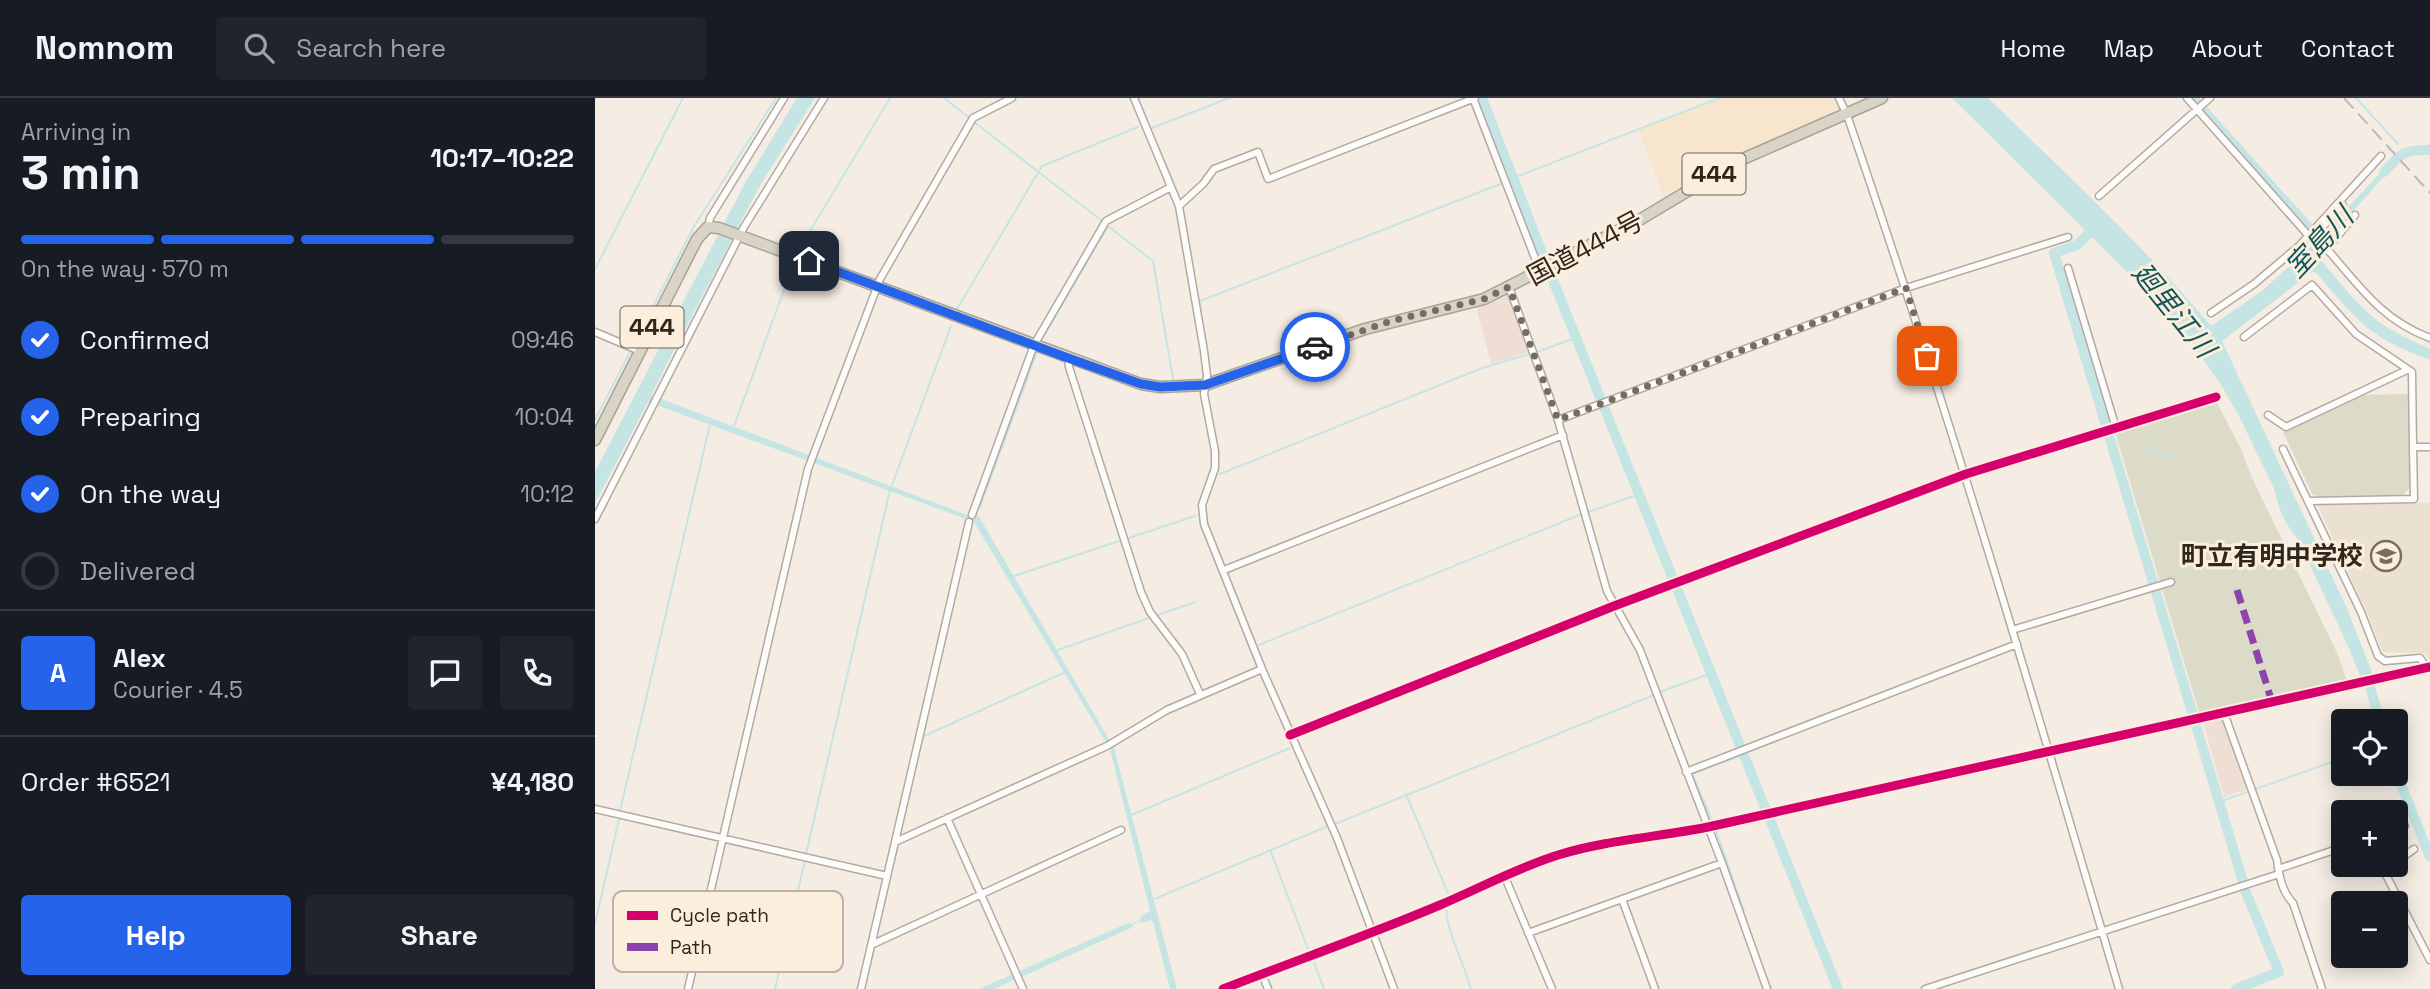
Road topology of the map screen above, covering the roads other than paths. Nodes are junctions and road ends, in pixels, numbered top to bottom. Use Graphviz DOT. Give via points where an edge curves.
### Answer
graph roads {
  1 [pos="784,98"];
  2 [pos="824,98"];
  3 [pos="1012,98"];
  4 [pos="1134,98"];
  5 [pos="1474,98"];
  6 [pos="1839,98"];
  7 [pos="1882,98"];
  8 [pos="2187,98"];
  9 [pos="2207,100"];
  10 [pos="2197,110"];
  11 [pos="1847,115"];
  12 [pos="2381,156"];
  13 [pos="1171,187"];
  14 [pos="2099,196"];
  15 [pos="2343,205"];
  16 [pos="1179,206"];
  17 [pos="2355,215"];
  18 [pos="2333,216"];
  19 [pos="2345,226"];
  20 [pos="713,227"];
  21 [pos="2317,228"];
  22 [pos="738,235"];
  23 [pos="2311,236"];
  24 [pos="2068,237"];
  25 [pos="1546,268"];
  26 [pos="2068,268"];
  27 [pos="877,286"];
  28 [pos="1509,287"];
  29 [pos="1906,288"];
  30 [pos="2211,313"];
  31 [pos="595,332"];
  32 [pos="2244,337"];
  33 [pos="2430,338"];
  34 [pos="1034,345"];
  35 [pos="640,351"];
  36 [pos="1068,358"];
  37 [pos="2407,370"];
  38 [pos="1205,385"];
  39 [pos="2216,397"];
  40 [pos="2267,415"];
  41 [pos="1558,420"];
  42 [pos="2110,430"];
  43 [pos="1563,435"];
  44 [pos="595,440"];
  45 [pos="2413,447"];
  46 [pos="2430,447"];
  47 [pos="2283,449"];
  48 [pos="1966,474"];
  49 [pos="2310,501"];
  50 [pos="595,519"];
  51 [pos="1224,570"];
  52 [pos="2171,582"];
  53 [pos="1614,606"];
  54 [pos="2012,630"];
  55 [pos="2017,644"];
  56 [pos="1262,668"];
  57 [pos="2428,668"];
  58 [pos="1200,694"];
  59 [pos="2224,713"];
  60 [pos="1290,735"];
  61 [pos="2050,752"];
  62 [pos="1686,772"];
  63 [pos="595,809"];
  64 [pos="947,818"];
  65 [pos="1708,827"];
  66 [pos="1121,831"];
  67 [pos="723,838"];
  68 [pos="895,842"];
  69 [pos="2414,849"];
  70 [pos="2331,852"];
  71 [pos="2408,853"];
  72 [pos="1722,863"];
  73 [pos="2279,872"];
  74 [pos="1504,875"];
  75 [pos="887,876"];
  76 [pos="2387,877"];
  77 [pos="711,891"];
  78 [pos="981,895"];
  79 [pos="1622,899"];
  80 [pos="1372,932"];
  81 [pos="2102,932"];
  82 [pos="1528,933"];
  83 [pos="871,945"];
  84 [pos="2430,960"];
  85 [pos="1262,974"];
  86 [pos="861,989"];
  87 [pos="1023,989"];
  88 [pos="1223,989"];
  89 [pos="1268,989"];
  90 [pos="1394,989"];
  91 [pos="1551,989"];
  92 [pos="1655,989"];
  93 [pos="1767,989"];
  94 [pos="1925,989"];
  95 [pos="2119,989"];
  96 [pos="2322,989"];
  1 -- 20 [label="street" via="710,218"];
  2 -- 22 [label="street"];
  3 -- 27 [label="street" via="973,118"];
  4 -- 13 [label="street"];
  5 -- 16 [label="street" via="1268,179 1258,152 1214,169"];
  5 -- 25 [label="street"];
  6 -- 11 [label="street"];
  7 -- 11 [label="highway, 国道444号 / 444"];
  8 -- 10 [label="street"];
  9 -- 10 [label="street"];
  10 -- 14 [label="street"];
  10 -- 23 [label="street"];
  11 -- 25 [label="highway, 国道444号 / 444" via="1736,162"];
  11 -- 29 [label="street"];
  12 -- 21 [label="street"];
  13 -- 16 [label="street"];
  13 -- 34 [label="street" via="1106,221"];
  15 -- 18 [label="street"];
  16 -- 38 [label="street"];
  17 -- 19 [label="street"];
  18 -- 19 [label="street"];
  18 -- 21 [label="street"];
  19 -- 33 [label="street" via="2327,249 2377,307"];
  20 -- 22 [label="highway, 国道444号 / 444"];
  20 -- 35 [label="highway, 444" via="697,239"];
  21 -- 23 [label="street"];
  22 -- 27 [label="highway, 国道444号 / 444"];
  22 -- 50 [label="street"];
  23 -- 30 [label="street"];
  24 -- 29 [label="street"];
  25 -- 28 [label="highway, 国道444号 / 444"];
  26 -- 42 [label="street"];
  27 -- 34 [label="highway, 国道444号 / 444"];
  27 -- 67 [label="street" via="812,459"];
  28 -- 38 [label="highway, 国道444号 / 444" via="1465,305 1365,329"];
  28 -- 41 [label="street"];
  29 -- 41 [label="street"];
  29 -- 48 [label="street"];
  31 -- 35 [label="street"];
  32 -- 37 [label="street" via="2312,285 2356,334"];
  34 -- 36 [label="highway, 国道444号 / 444"];
  34 -- 68 [label="street" via="971,519"];
  35 -- 44 [label="highway, 444"];
  36 -- 38 [label="highway, 国道444号 / 444" via="1141,384"];
  36 -- 58 [label="street" via="1141,592 1150,612 1182,654"];
  37 -- 40 [label="street" via="2286,427"];
  37 -- 45 [label="street" via="2413,377"];
  38 -- 51 [label="street" via="1215,468 1202,505 1204,524"];
  39 -- 42 [label="street"];
  41 -- 43 [label="street"];
  42 -- 48 [label="street"];
  43 -- 51 [label="street"];
  43 -- 53 [label="street"];
  45 -- 46 [label="street"];
  45 -- 49 [label="street" via="2414,499"];
  47 -- 49 [label="street"];
  48 -- 53 [label="street"];
  48 -- 54 [label="street"];
  49 -- 57 [label="street" via="2380,660 2420,658"];
  51 -- 56 [label="street"];
  52 -- 54 [label="street"];
  53 -- 60 [label="street"];
  53 -- 62 [label="street" via="1640,650"];
  54 -- 55 [label="street"];
  55 -- 61 [label="street"];
  55 -- 62 [label="street"];
  56 -- 58 [label="street"];
  56 -- 60 [label="street"];
  57 -- 59 [label="street"];
  58 -- 64 [label="street" via="1110,745"];
  59 -- 61 [label="street"];
  59 -- 73 [label="street"];
  60 -- 80 [label="street" via="1337,838"];
  61 -- 65 [label="street"];
  61 -- 81 [label="street"];
  62 -- 65 [label="street"];
  63 -- 67 [label="street"];
  64 -- 68 [label="street"];
  64 -- 78 [label="street"];
  65 -- 72 [label="street"];
  65 -- 74 [label="street" via="1615,841"];
  66 -- 78 [label="street"];
  67 -- 75 [label="street"];
  67 -- 77 [label="street"];
  68 -- 75 [label="street"];
  69 -- 71 [label="street"];
  70 -- 73 [label="street"];
  72 -- 79 [label="street"];
  72 -- 93 [label="street"];
  73 -- 81 [label="street"];
  73 -- 96 [label="street"];
  74 -- 80 [label="street"];
  74 -- 82 [label="street"];
  75 -- 83 [label="street"];
  76 -- 84 [label="street"];
  78 -- 83 [label="street"];
  78 -- 87 [label="street"];
  79 -- 82 [label="street"];
  79 -- 92 [label="street"];
  80 -- 85 [label="street"];
  80 -- 90 [label="street"];
  81 -- 94 [label="street"];
  81 -- 95 [label="street"];
  82 -- 91 [label="street"];
  83 -- 86 [label="street"];
  85 -- 88 [label="street"];
  85 -- 89 [label="street"];
}
